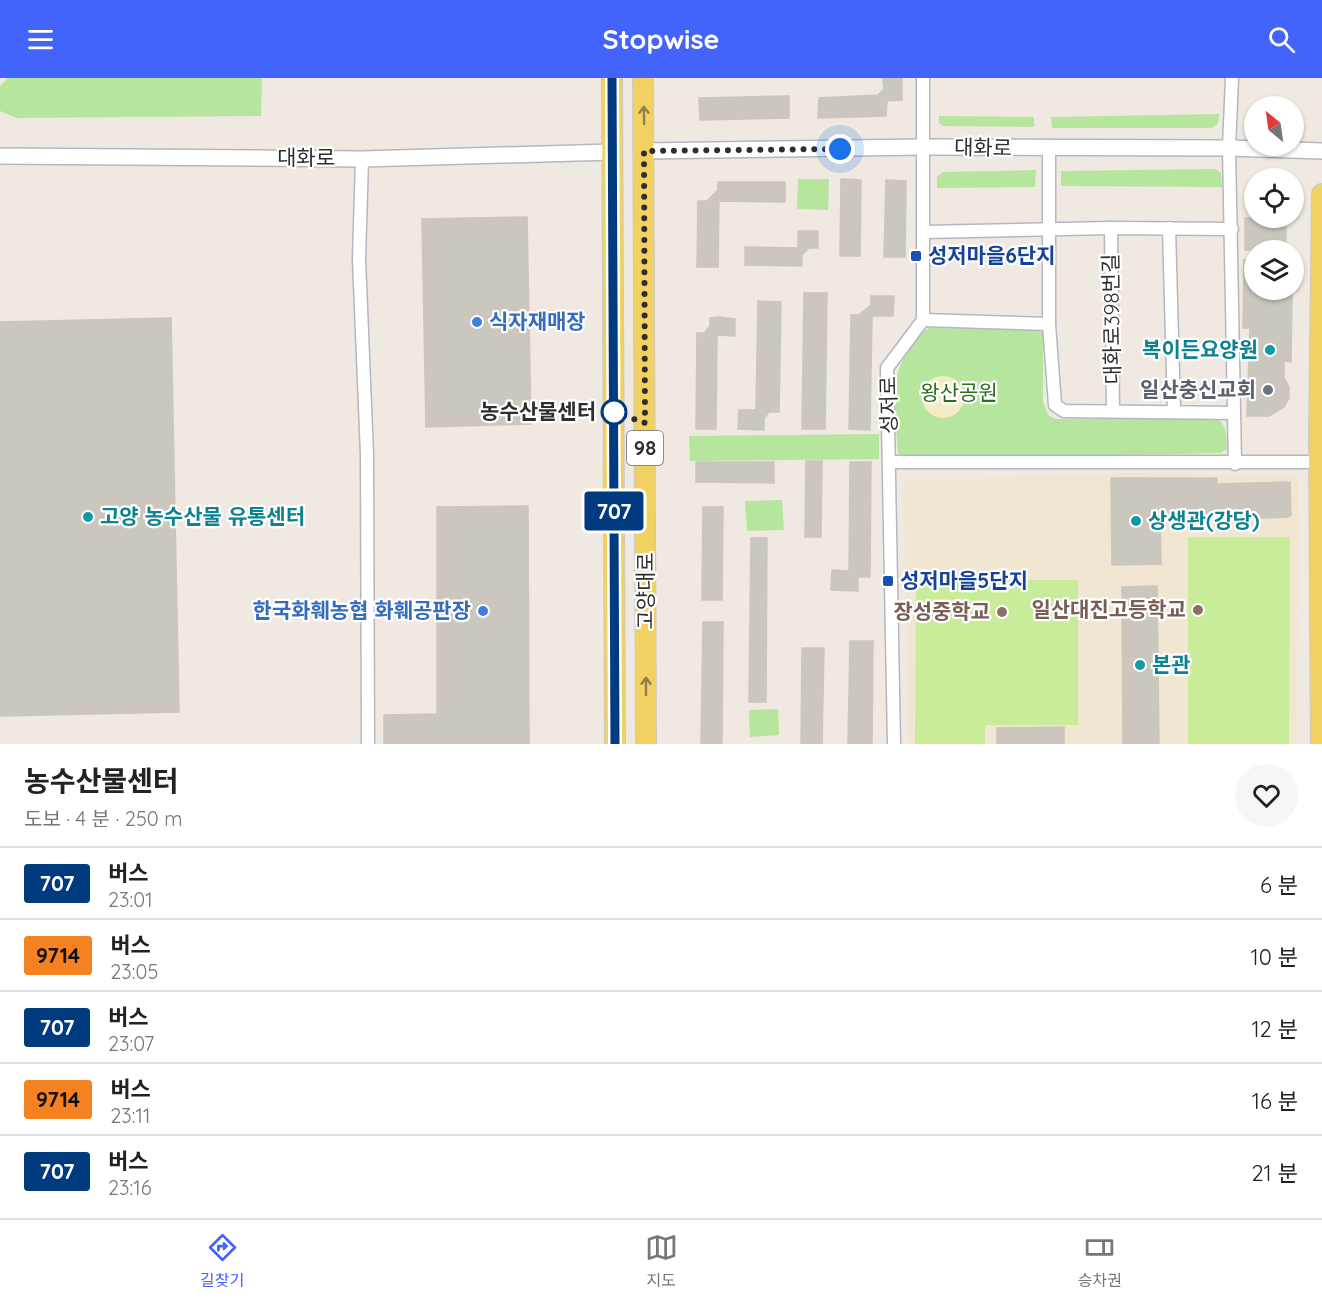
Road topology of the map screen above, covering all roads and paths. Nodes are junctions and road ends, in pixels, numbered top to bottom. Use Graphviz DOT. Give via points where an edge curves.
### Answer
graph roads {
  1 [pos="612,78"];
  2 [pos="643,78"];
  3 [pos="924,78"];
  4 [pos="1232,78"];
  5 [pos="923,147"];
  6 [pos="1229,148"];
  7 [pos="1050,149"];
  8 [pos="644,151"];
  9 [pos="1322,151"];
  10 [pos="612,152"];
  11 [pos="0,156"];
  12 [pos="362,159"];
  13 [pos="1322,194"];
  14 [pos="1111,228"];
  15 [pos="1169,228"];
  16 [pos="1232,229"];
  17 [pos="1049,230"];
  18 [pos="924,232"];
  19 [pos="923,320"];
  20 [pos="1049,324"];
  21 [pos="1113,411"];
  22 [pos="1174,411"];
  23 [pos="1234,413"];
  24 [pos="890,462"];
  25 [pos="1321,462"];
  26 [pos="1235,464"];
  27 [pos="368,744"];
  28 [pos="615,744"];
  29 [pos="646,744"];
  30 [pos="894,744"];
  31 [pos="1321,744"];
  1 -- 10 [label="main road, 고양대로 / 98"];
  8 -- 2 [label="main road, 고양대로 / 98, one-way"];
  3 -- 5 [label="street"];
  4 -- 6 [label="street"];
  5 -- 7 [label="street, 대화로"];
  5 -- 8 [label="street, 대화로"];
  5 -- 18 [label="street"];
  6 -- 7 [label="street, 대화로"];
  6 -- 9 [label="street, 대화로"];
  6 -- 16 [label="street"];
  7 -- 17 [label="street, 대화로398번길"];
  29 -- 8 [label="main road, 고양대로 / 98, one-way"];
  10 -- 12 [label="street, 대화로"];
  10 -- 28 [label="main road, 고양대로 / 98"];
  11 -- 12 [label="street, 대화로"];
  12 -- 27 [label="street" via="359,259 367,455"];
  13 -- 25 [label="main road"];
  14 -- 15 [label="street, 대화로398번길"];
  14 -- 17 [label="street, 대화로398번길"];
  14 -- 21 [label="street, 대화로398번길"];
  15 -- 16 [label="street, 대화로398번길"];
  15 -- 22 [label="street"];
  16 -- 23 [label="street"];
  17 -- 18 [label="street, 대화로398번길"];
  17 -- 20 [label="street, 대화로398번길"];
  18 -- 19 [label="street"];
  19 -- 20 [label="street"];
  19 -- 24 [label="street, 성저로" via="887,368"];
  20 -- 21 [label="street, 대화로398번길" via="1055,405 1064,411"];
  21 -- 22 [label="street, 대화로398번길"];
  22 -- 23 [label="street, 대화로398번길"];
  23 -- 26 [label="street"];
  24 -- 26 [label="street"];
  24 -- 30 [label="street, 성저로"];
  25 -- 26 [label="street"];
  25 -- 31 [label="main road"];
}
